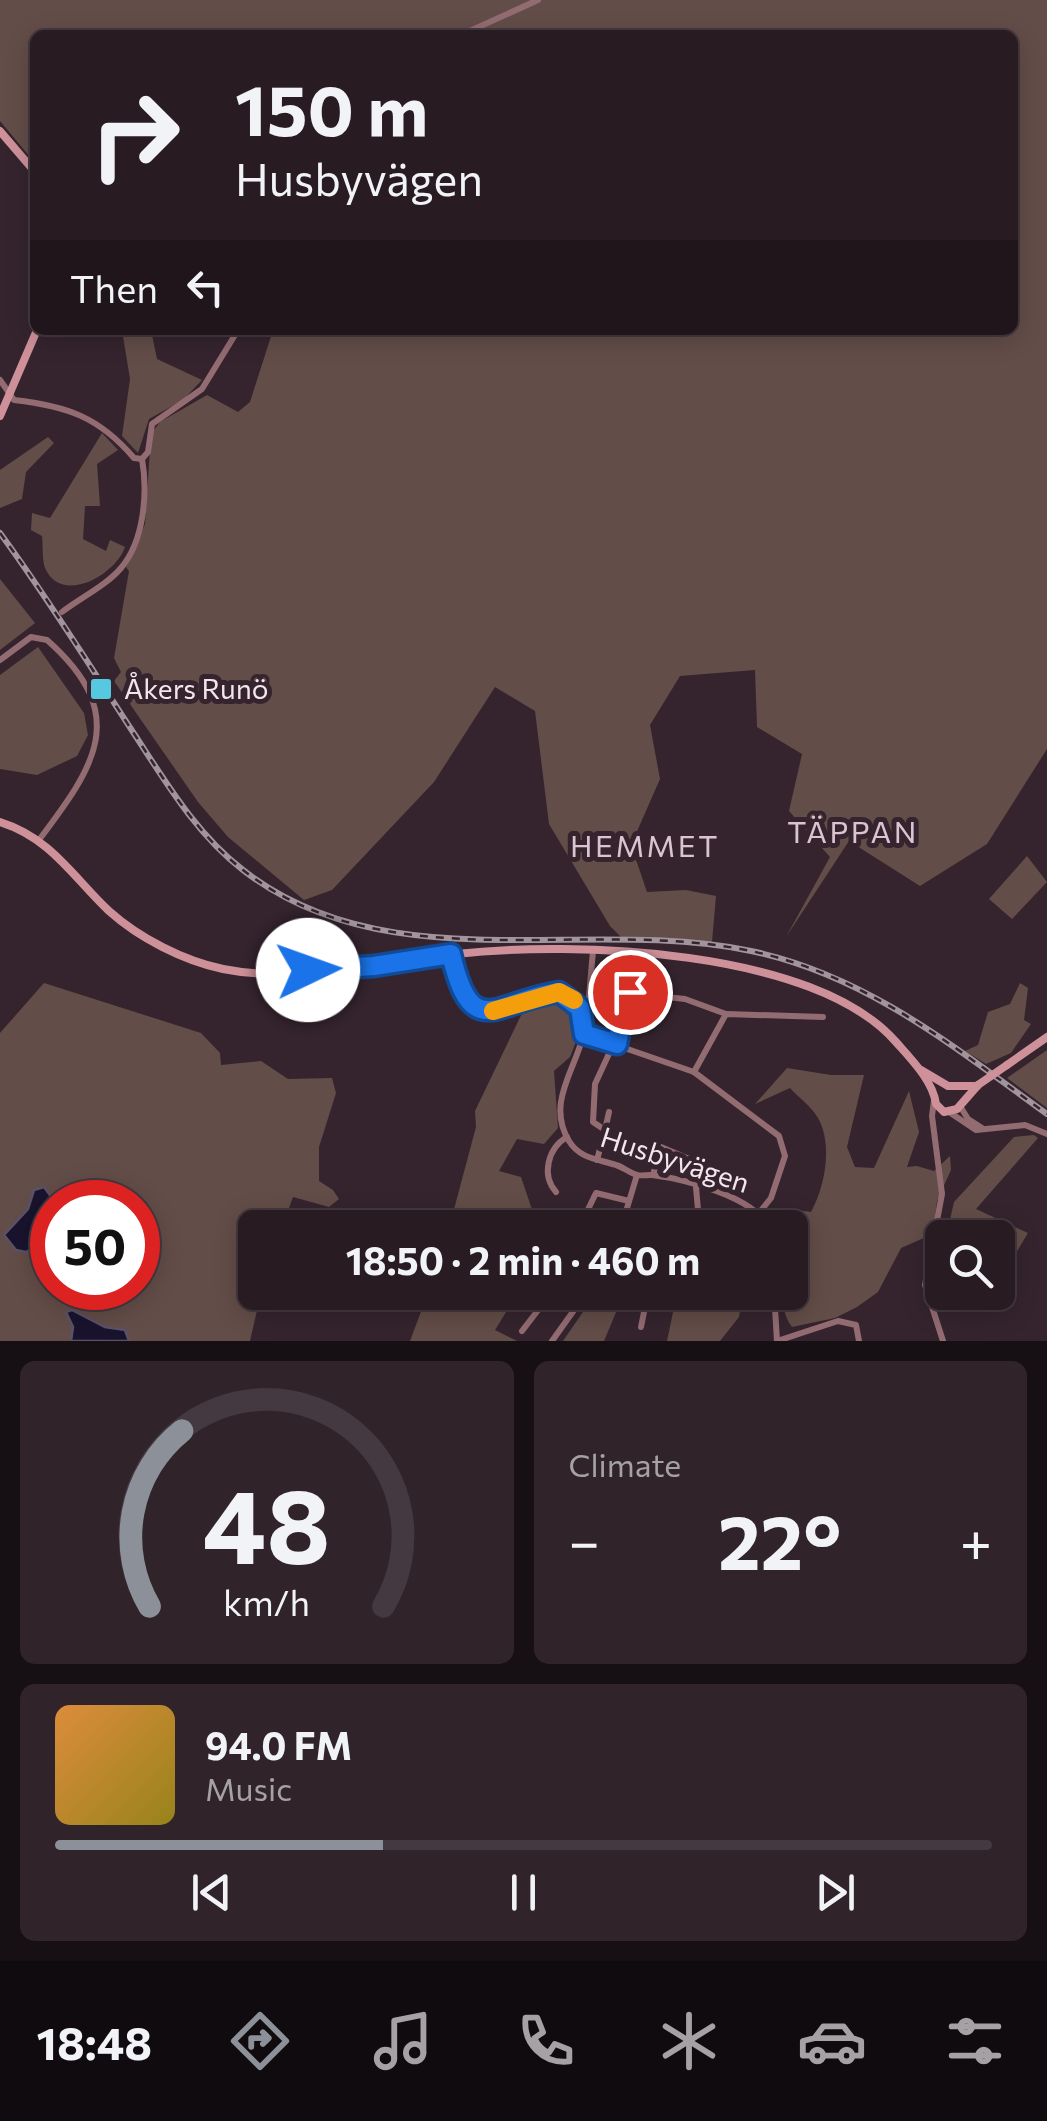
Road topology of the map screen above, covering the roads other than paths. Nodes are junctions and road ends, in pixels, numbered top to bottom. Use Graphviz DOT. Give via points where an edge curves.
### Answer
graph roads {
  1 [pos="538,0"];
  2 [pos="473,30"];
  3 [pos="0,132"];
  4 [pos="30,166"];
  5 [pos="35,335"];
  6 [pos="235,335"];
  7 [pos="0,380"];
  8 [pos="9,396"];
  9 [pos="0,416"];
  10 [pos="142,459"];
  11 [pos="62,612"];
  12 [pos="0,660"];
  13 [pos="0,822"];
  14 [pos="39,840"];
  15 [pos="593,951"];
  16 [pos="451,954"];
  17 [pos="726,1014"];
  18 [pos="823,1017"];
  19 [pos="585,1030"];
  20 [pos="1047,1038"];
  21 [pos="616,1044"];
  22 [pos="917,1067"];
  23 [pos="694,1072"];
  24 [pos="951,1086"];
  25 [pos="978,1086"];
  26 [pos="935,1098"];
  27 [pos="955,1110"];
  28 [pos="610,1112"];
  29 [pos="936,1126"];
  30 [pos="983,1128"];
  31 [pos="605,1130"];
  32 [pos="1047,1134"];
  33 [pos="566,1136"];
  34 [pos="597,1160"];
  35 [pos="694,1161"];
  36 [pos="637,1176"];
  37 [pos="652,1176"];
  38 [pos="696,1187"];
  39 [pos="556,1192"];
  40 [pos="629,1201"];
  41 [pos="588,1210"];
  42 [pos="627,1210"];
  43 [pos="698,1210"];
  44 [pos="755,1210"];
  45 [pos="761,1210"];
  46 [pos="538,1310"];
  47 [pos="574,1310"];
  48 [pos="644,1310"];
  49 [pos="775,1310"];
  50 [pos="641,1327"];
  51 [pos="522,1331"];
  52 [pos="552,1341"];
  53 [pos="777,1341"];
  54 [pos="859,1341"];
  55 [pos="944,1341"];
  1 -- 2 [label="street"];
  3 -- 4 [label="main road"];
  5 -- 8 [label="main road"];
  6 -- 10 [label="street" via="202,389 152,424"];
  7 -- 8 [label="street"];
  8 -- 9 [label="main road"];
  8 -- 10 [label="street" via="82,416"];
  10 -- 11 [label="street" via="142,514 120,571"];
  12 -- 14 [label="street" via="31,638 48,640 96,714 92,763"];
  13 -- 14 [label="main road"];
  14 -- 16 [label="main road" via="129,927 216,967 328,969"];
  15 -- 16 [label="main road"];
  15 -- 19 [label="street, Husbyvägen"];
  15 -- 22 [label="main road" via="677,954 804,986 870,1018"];
  16 -- 19 [label="street" via="471,1006 496,1011 559,992 575,1001"];
  17 -- 18 [label="street"];
  17 -- 21 [label="street" via="630,992"];
  17 -- 23 [label="street"];
  19 -- 21 [label="street"];
  19 -- 33 [label="street, Husbyvägen" via="562,1090"];
  20 -- 25 [label="main road, bridge"];
  21 -- 23 [label="street"];
  21 -- 31 [label="street" via="592,1093 592,1122"];
  22 -- 24 [label="main road"];
  22 -- 26 [label="main road"];
  23 -- 45 [label="street" via="781,1139 785,1156"];
  24 -- 25 [label="main road"];
  24 -- 26 [label="main road"];
  24 -- 27 [label="main road" via="960,1094"];
  25 -- 27 [label="main road"];
  26 -- 27 [label="main road"];
  26 -- 29 [label="street"];
  27 -- 29 [label="street"];
  27 -- 30 [label="street"];
  27 -- 30 [label="street" via="969,1128"];
  28 -- 31 [label="street"];
  29 -- 55 [label="street" via="942,1194 924,1285"];
  30 -- 32 [label="street" via="1025,1125"];
  31 -- 34 [label="street"];
  33 -- 34 [label="street, Husbyvägen"];
  33 -- 39 [label="street, Husbyvägen" via="548,1165"];
  34 -- 36 [label="street, Husbyvägen"];
  35 -- 37 [label="street" via="661,1146"];
  36 -- 37 [label="street, Husbyvägen"];
  36 -- 40 [label="street"];
  37 -- 38 [label="street, Husbyvägen"];
  38 -- 43 [label="street"];
  38 -- 44 [label="street, Husbyvägen"];
  40 -- 41 [label="street" via="596,1193"];
  40 -- 42 [label="street"];
  46 -- 51 [label="street"];
  47 -- 52 [label="street"];
  48 -- 50 [label="street"];
  49 -- 53 [label="street"];
  53 -- 54 [label="street" via="844,1320 856,1325"];
}
